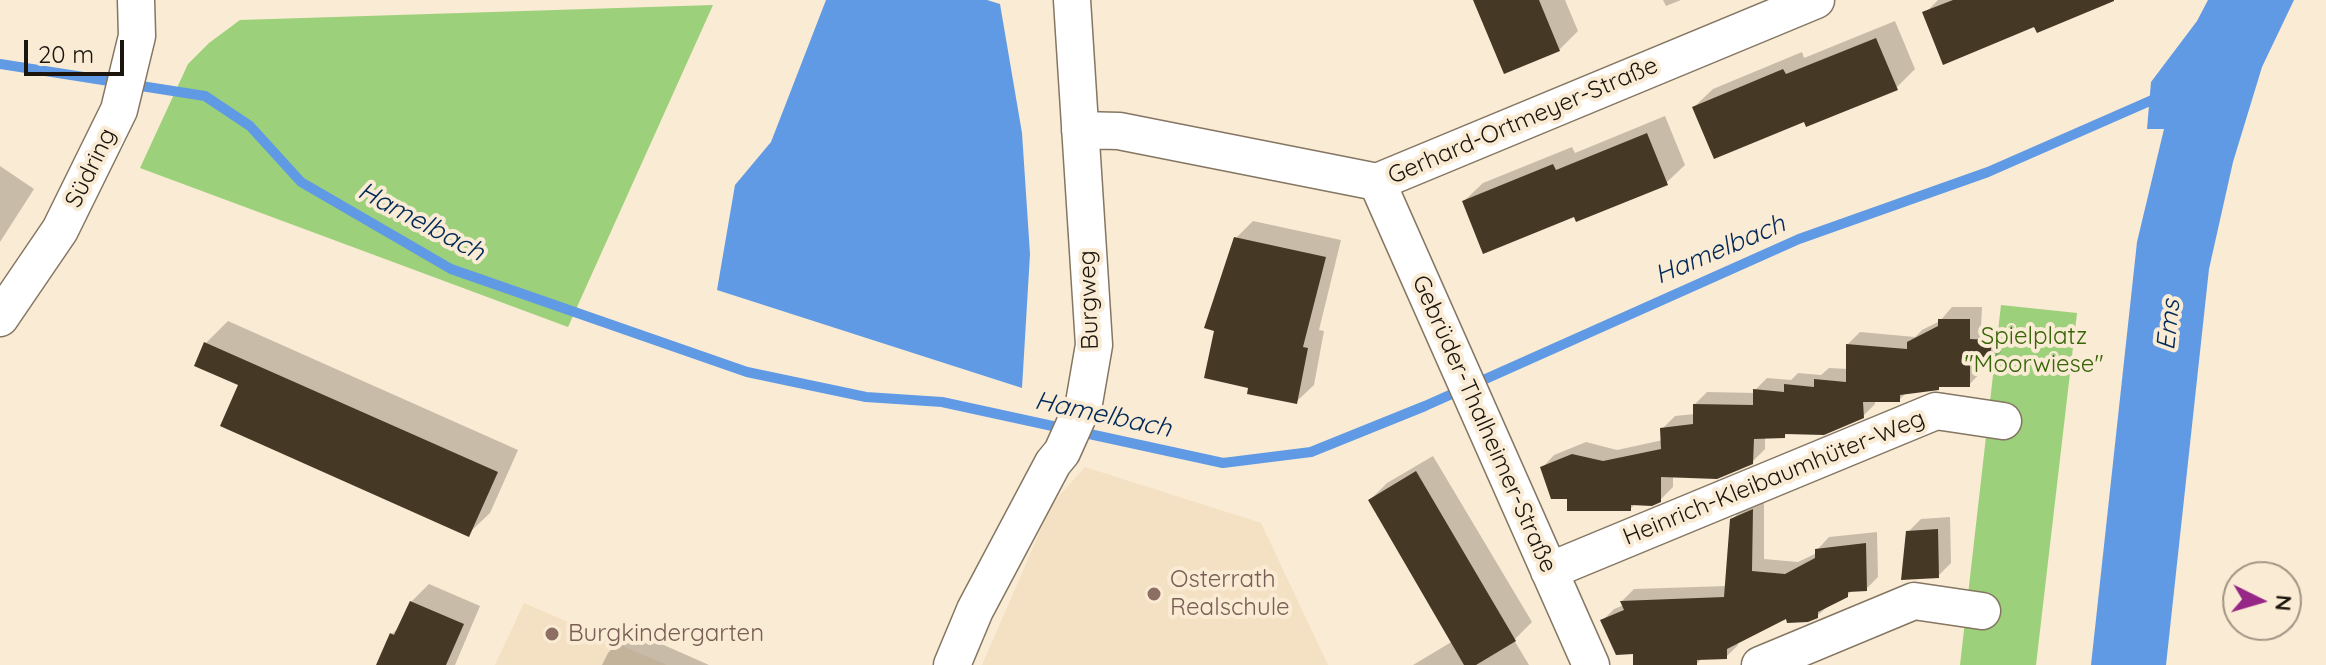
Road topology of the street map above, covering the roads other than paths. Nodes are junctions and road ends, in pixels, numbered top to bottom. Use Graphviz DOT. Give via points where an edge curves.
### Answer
graph roads {
  1 [pos="136,0"];
  2 [pos="1072,0"];
  3 [pos="1816,0"];
  4 [pos="1080,130"];
  5 [pos="1377,182"];
  6 [pos="0,318"];
  7 [pos="2003,421"];
  8 [pos="1549,571"];
  9 [pos="1982,611"];
  10 [pos="952,665"];
  11 [pos="1591,665"];
  12 [pos="1760,665"];
  1 -- 6 [label="street, Südring" via="137,36 119,110 60,230"];
  2 -- 4 [label="street, Burgweg"];
  3 -- 5 [label="street, Gerhard-Ortmeyer-Straße"];
  4 -- 5 [label="street, Gerhard-Ortmeyer-Straße" via="1119,131"];
  4 -- 10 [label="street, Burgweg" via="1094,345 1084,403 975,610"];
  5 -- 8 [label="street, Gebrüder-Thalheimer-Straße"];
  7 -- 8 [label="street, Heinrich-Kleibaumhüter-Weg" via="1936,411"];
  8 -- 11 [label="street, Gebrüder-Thalheimer-Straße"];
  9 -- 12 [label="street" via="1914,601"];
}
